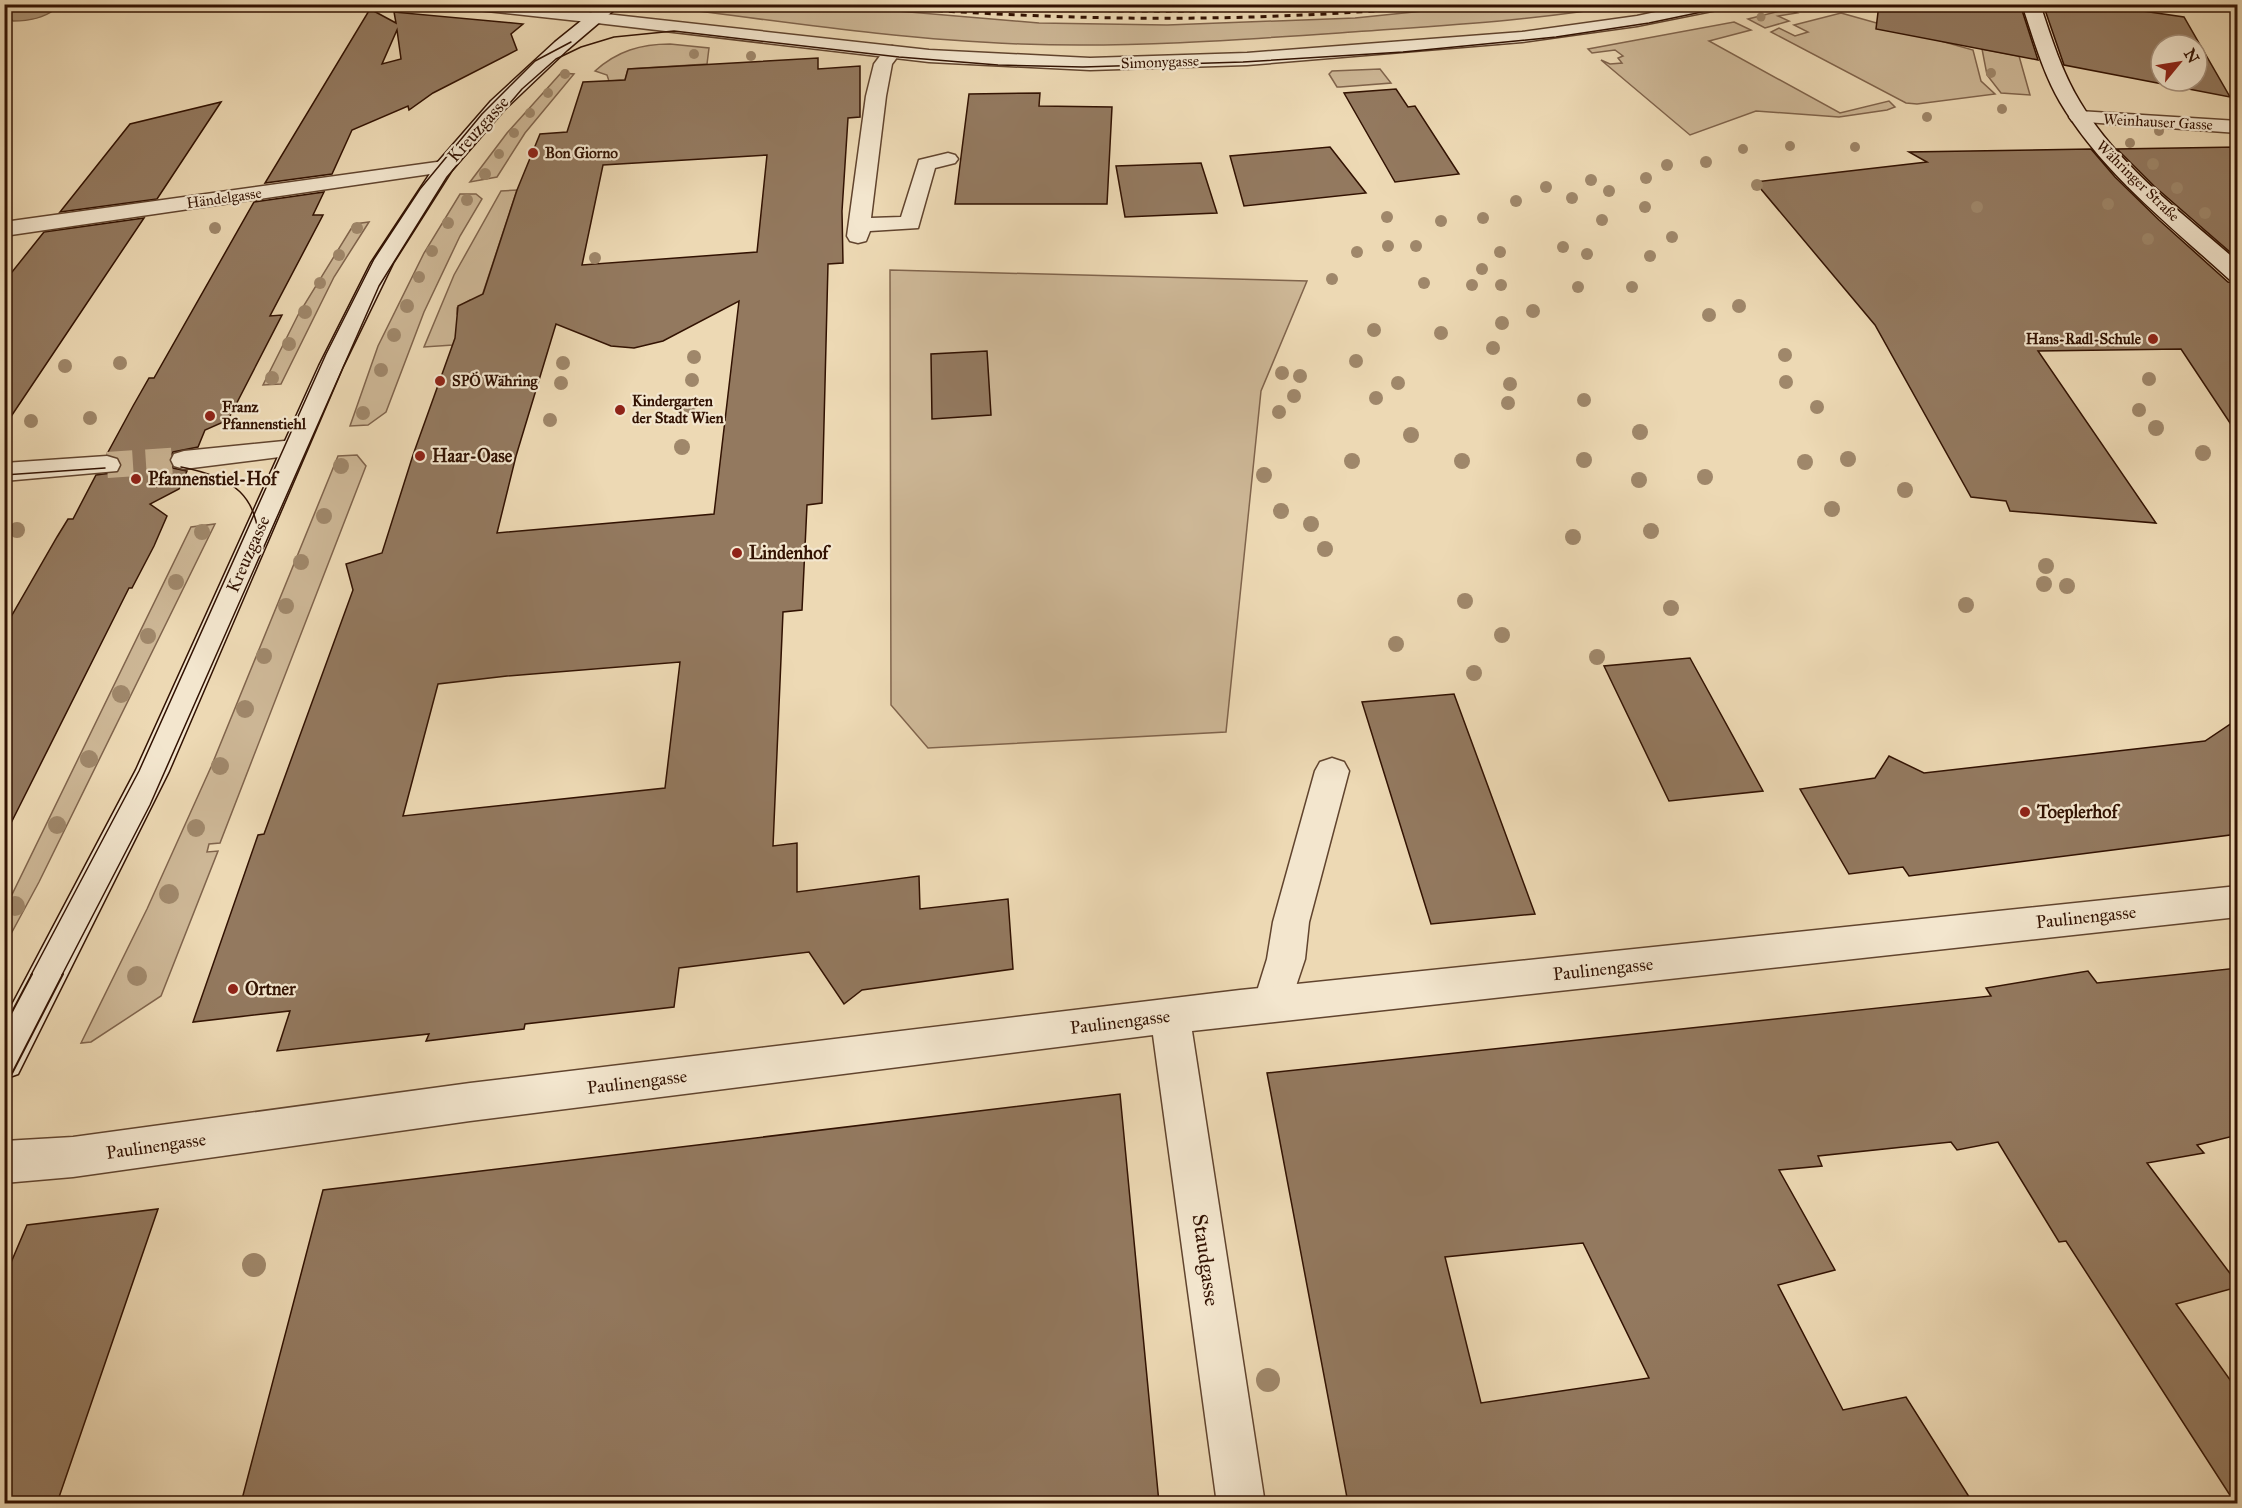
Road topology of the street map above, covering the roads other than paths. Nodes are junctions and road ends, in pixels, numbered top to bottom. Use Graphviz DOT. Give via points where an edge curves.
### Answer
graph roads {
  1 [pos="468,4"];
  2 [pos="613,4"];
  3 [pos="1722,4"];
  4 [pos="2031,4"];
  5 [pos="597,18"];
  6 [pos="892,52"];
  7 [pos="2079,117"];
  8 [pos="2238,127"];
  9 [pos="948,159"];
  10 [pos="444,167"];
  11 [pos="5,229"];
  12 [pos="2238,275"];
  13 [pos="294,448"];
  14 [pos="184,460"];
  15 [pos="107,465"];
  16 [pos="4,472"];
  17 [pos="1332,771"];
  18 [pos="2238,901"];
  19 [pos="1272,1004"];
  20 [pos="1170,1016"];
  21 [pos="4,1061"];
  22 [pos="4,1162"];
  23 [pos="1241,1503"];
  1 -- 5 [label="street, Simonygasse"];
  2 -- 5 [label="street, Kreuzgasse"];
  3 -- 6 [label="street, Simonygasse" via="1522,38 1247,58 1090,64"];
  4 -- 7 [label="street, Währinger Straße" via="2049,56"];
  5 -- 6 [label="street, Simonygasse"];
  5 -- 10 [label="street, Kreuzgasse" via="498,105"];
  6 -- 9 [label="street" via="884,64 876,96 859,231 910,223 926,164"];
  7 -- 8 [label="street, Weinhauser Gasse"];
  7 -- 12 [label="street, Währinger Straße" via="2121,168"];
  10 -- 11 [label="street, Händelgasse"];
  10 -- 13 [label="street, Kreuzgasse" via="382,263"];
  13 -- 14 [label="street"];
  13 -- 21 [label="street, Kreuzgasse" via="152,771"];
  15 -- 16 [label="street"];
  17 -- 19 [label="street"];
  18 -- 19 [label="street, Paulinengasse"];
  19 -- 20 [label="street, Paulinengasse"];
  20 -- 22 [label="street, Paulinengasse" via="458,1104 73,1157"];
  20 -- 23 [label="street, Staudgasse"];
}
